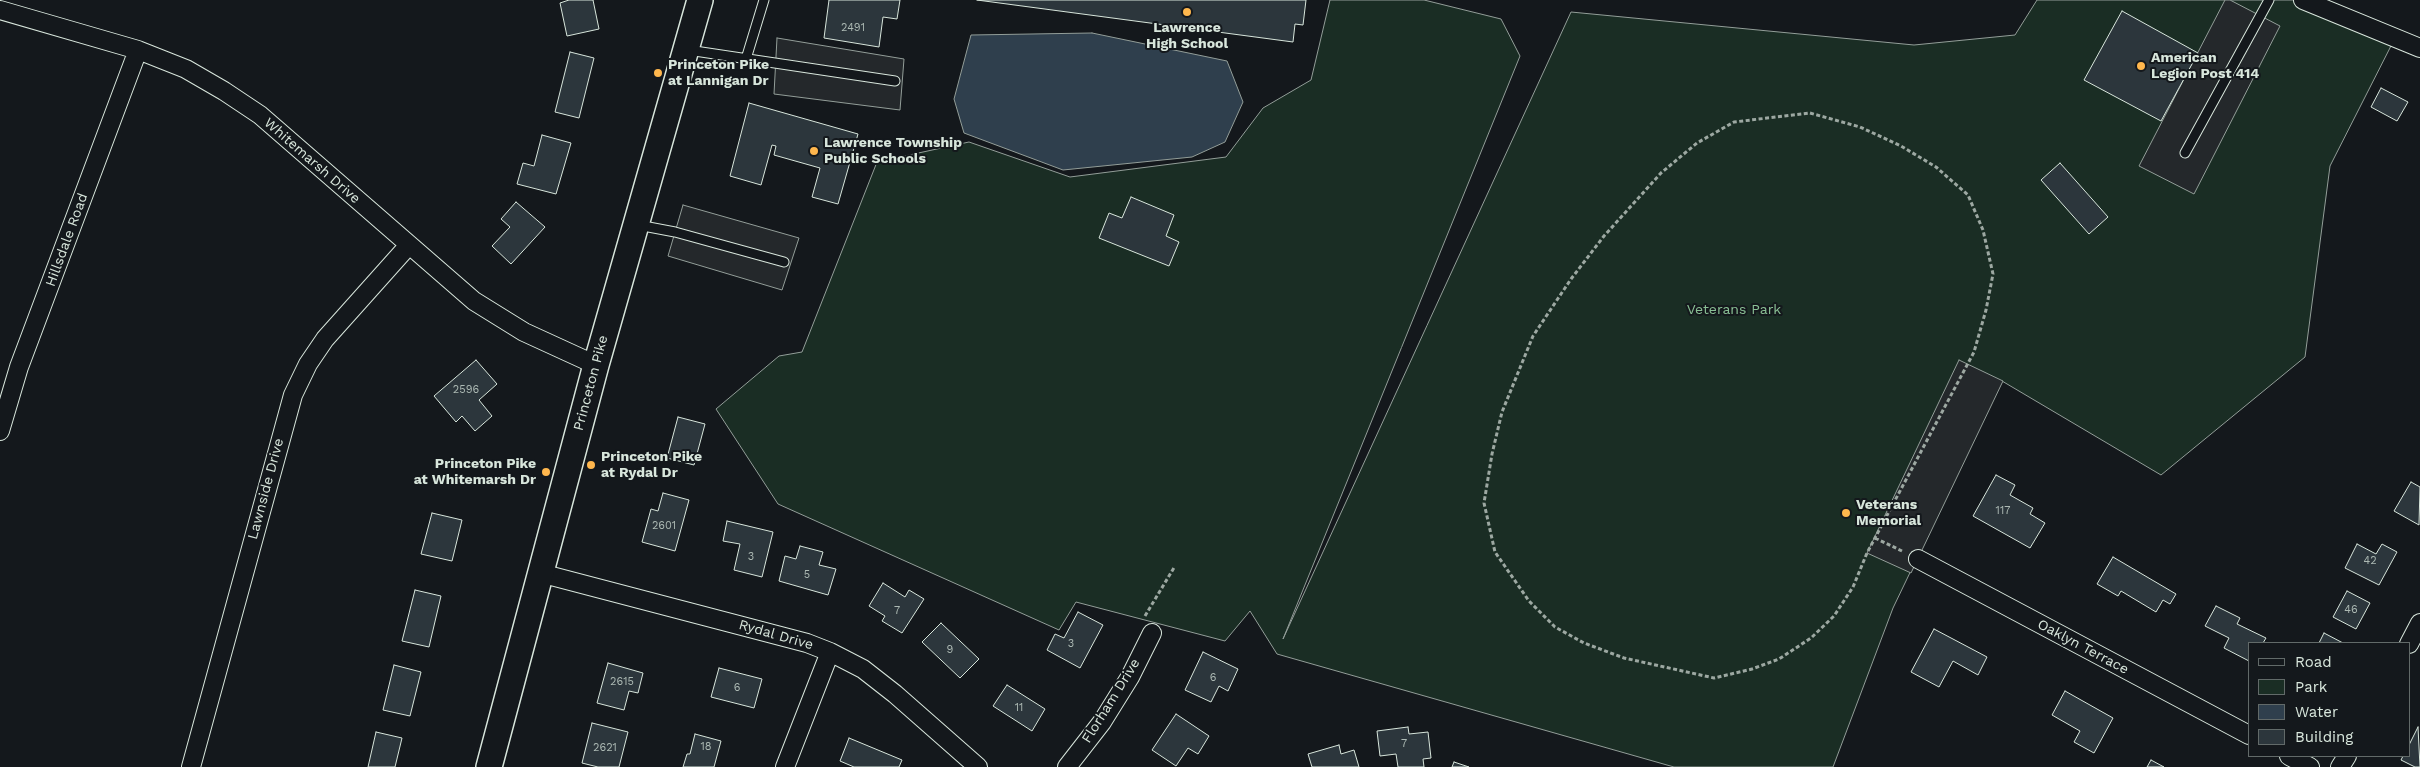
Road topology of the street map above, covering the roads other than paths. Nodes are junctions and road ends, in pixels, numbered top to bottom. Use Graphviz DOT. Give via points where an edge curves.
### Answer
graph roads {
  1 [pos="700,0"];
  2 [pos="764,0"];
  3 [pos="2268,0"];
  4 [pos="2303,0"];
  5 [pos="0,10"];
  6 [pos="2420,48"];
  7 [pos="138,50"];
  8 [pos="686,50"];
  9 [pos="746,59"];
  10 [pos="894,81"];
  11 [pos="2185,153"];
  12 [pos="636,225"];
  13 [pos="409,245"];
  14 [pos="784,262"];
  15 [pos="596,365"];
  16 [pos="0,431"];
  17 [pos="1914,557"];
  18 [pos="540,573"];
  19 [pos="2420,623"];
  20 [pos="1152,634"];
  21 [pos="2410,642"];
  22 [pos="830,652"];
  23 [pos="2248,733"];
  24 [pos="2291,757"];
  25 [pos="191,767"];
  26 [pos="489,767"];
  27 [pos="784,767"];
  28 [pos="978,767"];
  29 [pos="1067,767"];
  30 [pos="2310,767"];
  1 -- 8 [label="main road, Princeton Pike"];
  2 -- 9 [label="lane"];
  3 -- 11 [label="lane"];
  4 -- 6 [label="street"];
  5 -- 7 [label="street, Whitemarsh Drive"];
  7 -- 13 [label="street, Whitemarsh Drive" via="186,69 260,116"];
  7 -- 16 [label="street, Hillsdale Road" via="20,367"];
  8 -- 9 [label="lane"];
  8 -- 12 [label="main road, Princeton Pike"];
  9 -- 10 [label="lane"];
  12 -- 14 [label="lane" via="675,232"];
  12 -- 15 [label="main road, Princeton Pike"];
  13 -- 15 [label="street, Whitemarsh Drive" via="487,310 524,332"];
  13 -- 25 [label="street, Lawnside Drive" via="325,339 293,395"];
  15 -- 18 [label="main road, Princeton Pike"];
  17 -- 23 [label="street, Oaklyn Terrace"];
  18 -- 22 [label="street, Rydal Drive" via="807,643"];
  18 -- 26 [label="main road, Princeton Pike"];
  19 -- 21 [label="street"];
  20 -- 29 [label="street, Florham Drive" via="1102,722"];
  22 -- 27 [label="street"];
  22 -- 28 [label="street, Rydal Drive" via="863,670 895,694"];
  24 -- 30 [label="street"];
}
